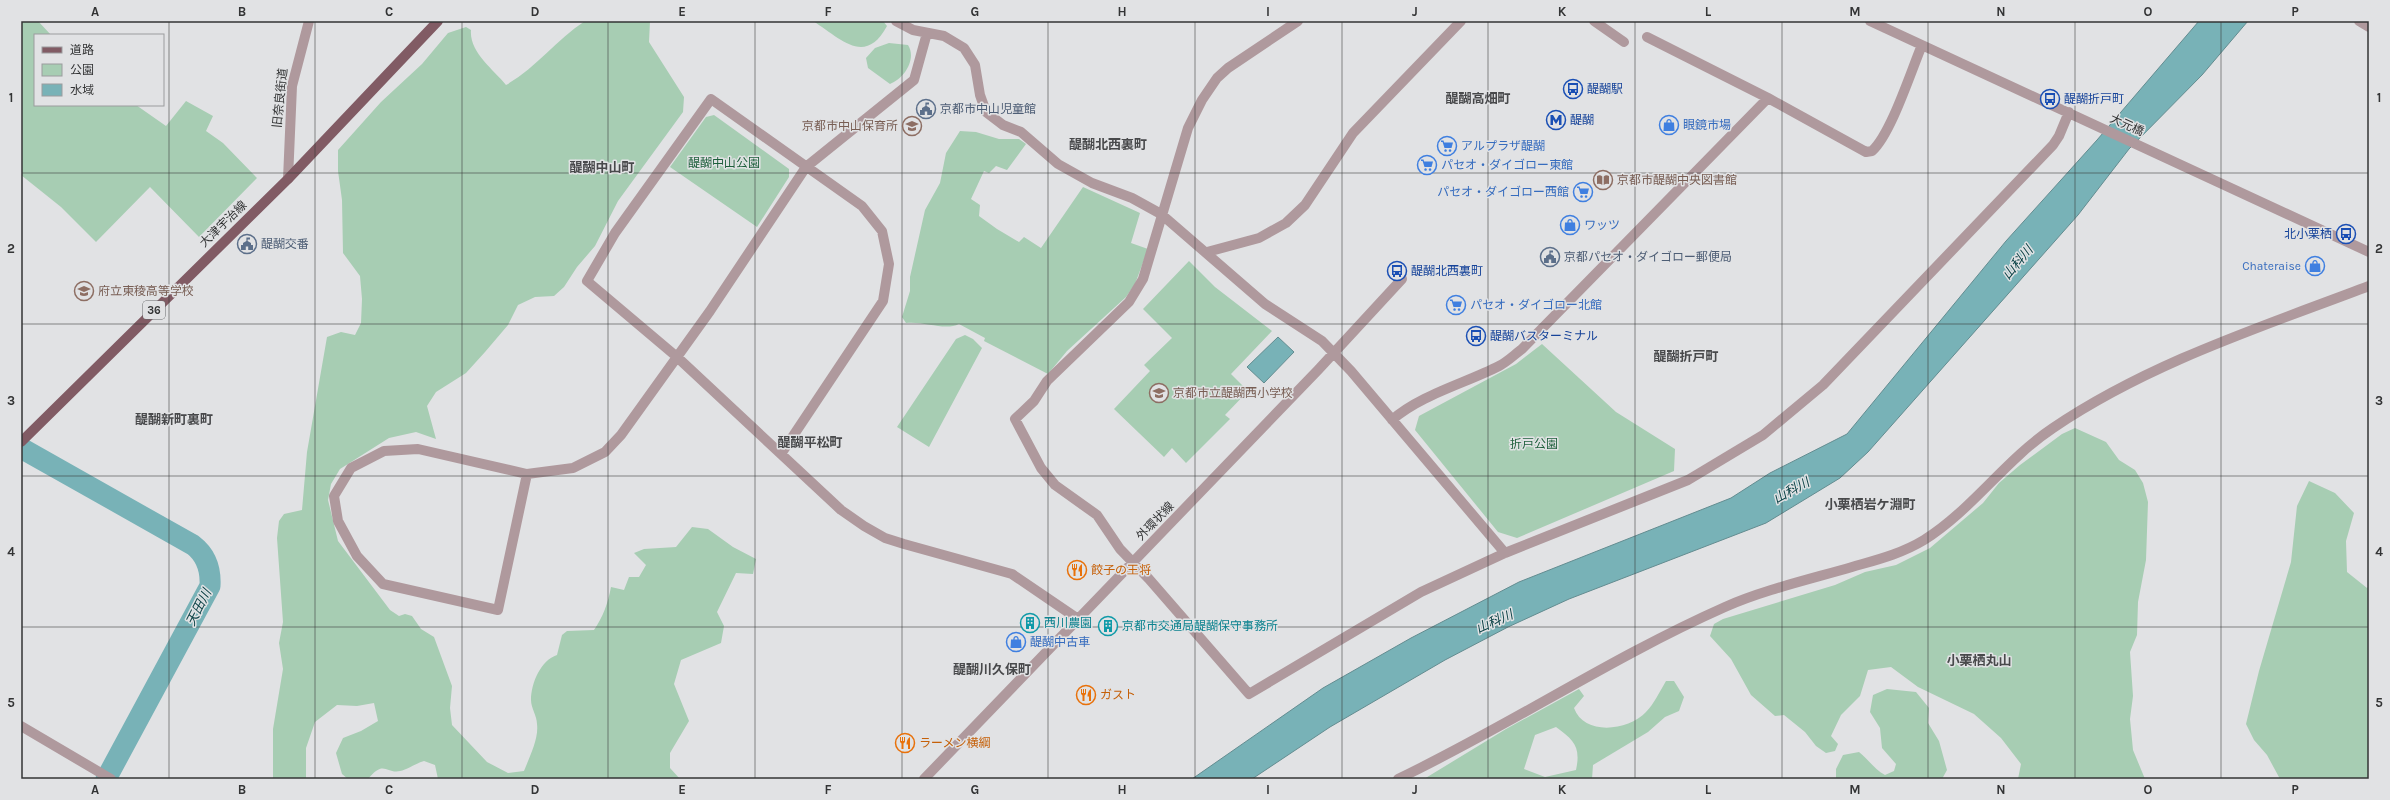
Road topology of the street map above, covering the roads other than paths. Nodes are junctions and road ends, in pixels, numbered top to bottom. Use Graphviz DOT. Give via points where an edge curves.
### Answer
graph roads {
  1 [pos="309,21"];
  2 [pos="438,21"];
  3 [pos="896,21"];
  4 [pos="1298,21"];
  5 [pos="1461,21"];
  6 [pos="1594,21"];
  7 [pos="1870,21"];
  8 [pos="2359,21"];
  9 [pos="2369,27"];
  10 [pos="928,33"];
  11 [pos="1647,37"];
  12 [pos="1624,42"];
  13 [pos="1922,45"];
  14 [pos="1768,98"];
  15 [pos="2068,112"];
  16 [pos="806,167"];
  17 [pos="288,179"];
  18 [pos="1162,214"];
  19 [pos="1207,252"];
  20 [pos="2369,252"];
  21 [pos="1402,279"];
  22 [pos="2369,286"];
  23 [pos="1335,352"];
  24 [pos="677,356"];
  25 [pos="1392,420"];
  26 [pos="21,442"];
  27 [pos="781,454"];
  28 [pos="527,474"];
  29 [pos="1505,553"];
  30 [pos="1133,563"];
  31 [pos="1078,619"];
  32 [pos="21,726"];
  33 [pos="111,779"];
  34 [pos="924,779"];
  35 [pos="1398,779"];
  1 -- 17 [label="street, 旧奈良街道" via="292,86"];
  2 -- 17 [label="main road, 大津宇治線 / 36"];
  3 -- 10 [label="street" via="913,30"];
  4 -- 18 [label="street" via="1217,78 1188,128"];
  5 -- 19 [label="street" via="1353,133 1305,205 1291,218 1258,238"];
  6 -- 12 [label="street"];
  7 -- 13 [label="street, 大元橋"];
  8 -- 9 [label="street"];
  10 -- 16 [label="street" via="914,80"];
  10 -- 18 [label="street" via="944,36 964,48 975,65 980,96 986,112 1003,125 1021,132 1058,164 1092,184 1132,198"];
  11 -- 14 [label="street"];
  13 -- 14 [label="street" via="1901,98 1879,143 1872,151 1860,150"];
  13 -- 15 [label="street, 大元橋"];
  14 -- 25 [label="street" via="1522,349 1501,365 1400,412"];
  15 -- 20 [label="street, 大元橋"];
  15 -- 29 [label="street" via="2053,145 2004,198 1823,385 1763,435 1688,480"];
  16 -- 24 [label="street"];
  16 -- 24 [label="street" via="711,99 615,234 587,281"];
  16 -- 27 [label="street" via="862,206 882,231 889,264 882,301"];
  17 -- 26 [label="main road, 大津宇治線 / 36"];
  18 -- 19 [label="street" via="1189,240"];
  18 -- 30 [label="street" via="1154,250 1143,279 1129,302 1047,381 1034,401 1015,419 1041,468 1055,485 1097,515"];
  19 -- 23 [label="street" via="1265,304"];
  21 -- 23 [label="street, 外環状線"];
  22 -- 35 [label="street" via="2218,342 2116,391 2052,429 2006,466 1955,516 1924,540 1896,554 1728,605 1580,680 1478,738"];
  23 -- 25 [label="street"];
  23 -- 30 [label="street, 外環状線"];
  24 -- 27 [label="street"];
  24 -- 28 [label="street" via="622,435 605,452 573,468"];
  25 -- 29 [label="street"];
  27 -- 31 [label="street" via="841,510 864,526 898,542 1012,574"];
  28 -- 28 [label="street" via="418,449 384,451 352,468 334,496 338,521 357,556 383,584 498,610"];
  29 -- 30 [label="street" via="1421,592 1249,694"];
  30 -- 31 [label="street, 外環状線"];
  31 -- 34 [label="street, 外環状線"];
  32 -- 33 [label="street"];
}
